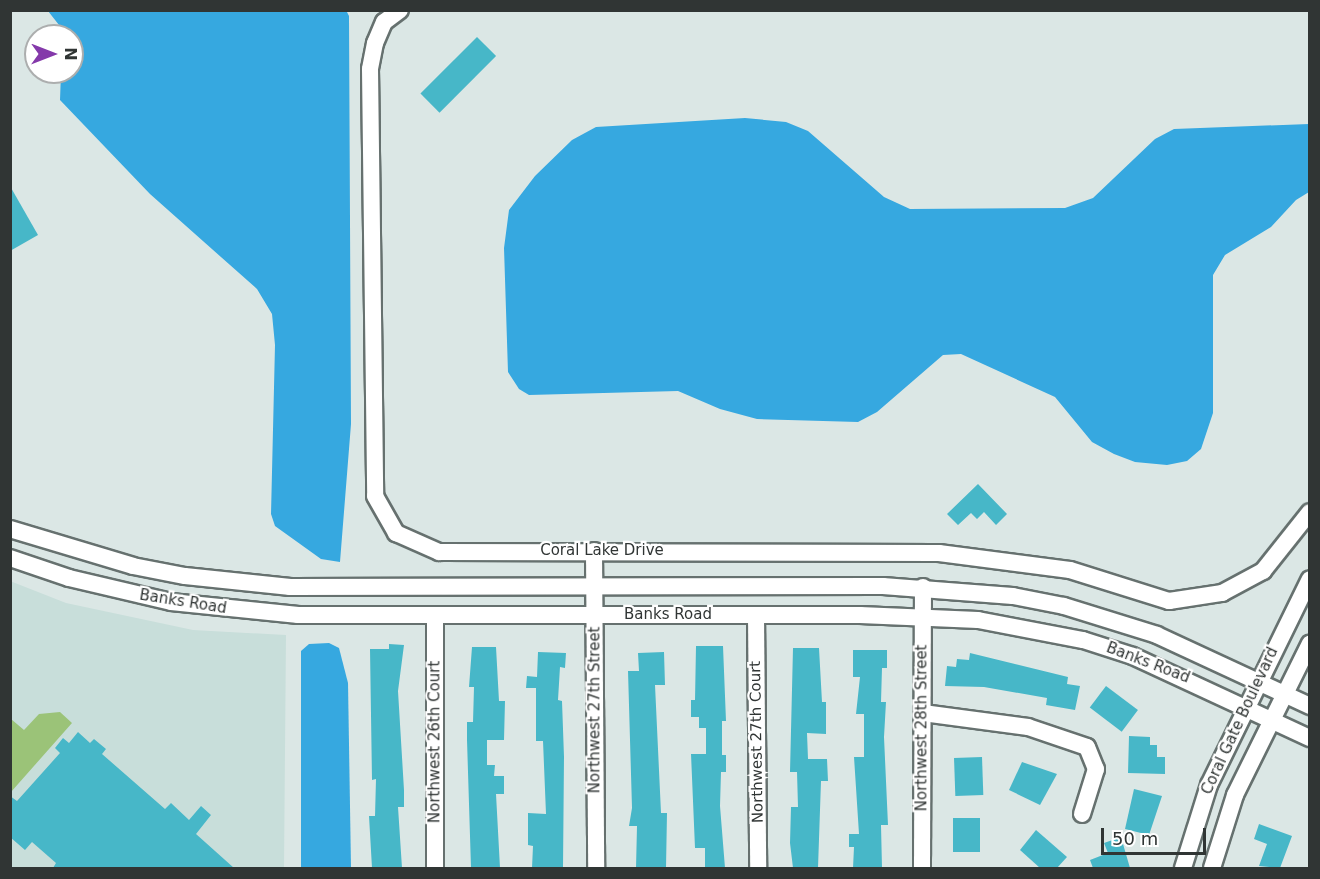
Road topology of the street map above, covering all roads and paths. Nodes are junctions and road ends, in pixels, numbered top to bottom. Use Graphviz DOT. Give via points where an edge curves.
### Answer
graph roads {
  1 [pos="400,10"];
  2 [pos="1310,512"];
  3 [pos="10,529"];
  4 [pos="594,551"];
  5 [pos="10,558"];
  6 [pos="595,587"];
  7 [pos="923,587"];
  8 [pos="1308,588"];
  9 [pos="435,615"];
  10 [pos="756,615"];
  11 [pos="595,616"];
  12 [pos="922,616"];
  13 [pos="1310,643"];
  14 [pos="1259,681"];
  15 [pos="1284,694"];
  16 [pos="1246,706"];
  17 [pos="1310,706"];
  18 [pos="923,713"];
  19 [pos="1272,719"];
  20 [pos="1310,738"];
  21 [pos="1082,814"];
  22 [pos="435,868"];
  23 [pos="596,868"];
  24 [pos="758,868"];
  25 [pos="922,868"];
  26 [pos="1183,868"];
  27 [pos="1212,868"];
  1 -- 4 [label="street, Coral Lake Drive" via="384,22 370,69 375,496 396,533 439,552"];
  2 -- 4 [label="street, Coral Lake Drive" via="1263,571 1222,593 1169,601 1070,570 939,553"];
  3 -- 6 [label="street, Banks Road" via="133,566 238,583 302,587"];
  4 -- 6 [label="street, Northwest 27th Street"];
  5 -- 9 [label="street, Banks Road" via="120,591 223,609 298,615"];
  6 -- 7 [label="street, Banks Road"];
  6 -- 11 [label="street, Northwest 27th Street"];
  7 -- 12 [label="street, Northwest 28th Street"];
  7 -- 14 [label="street, Banks Road" via="1013,596 1064,606 1157,635"];
  8 -- 14 [label="street, Coral Gate Boulevard"];
  9 -- 11 [label="street, Banks Road"];
  9 -- 22 [label="street, Northwest 26th Court"];
  10 -- 11 [label="street, Banks Road"];
  10 -- 12 [label="street, Banks Road"];
  10 -- 24 [label="street, Northwest 27th Court"];
  11 -- 23 [label="street, Northwest 27th Street"];
  12 -- 16 [label="street, Banks Road" via="978,620 1083,640 1182,675"];
  12 -- 18 [label="street, Northwest 28th Street"];
  13 -- 15 [label="street, Coral Gate Boulevard"];
  14 -- 15 [label="street, Banks Road"];
  14 -- 16 [label="street, Coral Gate Boulevard"];
  15 -- 17 [label="street, Banks Road"];
  15 -- 19 [label="street, Coral Gate Boulevard"];
  16 -- 19 [label="street, Banks Road"];
  16 -- 26 [label="street, Coral Gate Boulevard" via="1203,800"];
  18 -- 21 [label="street" via="1028,727 1087,747 1096,769"];
  18 -- 25 [label="street, Northwest 28th Street"];
  19 -- 20 [label="street, Banks Road"];
  19 -- 27 [label="street, Coral Gate Boulevard" via="1235,795"];
}
